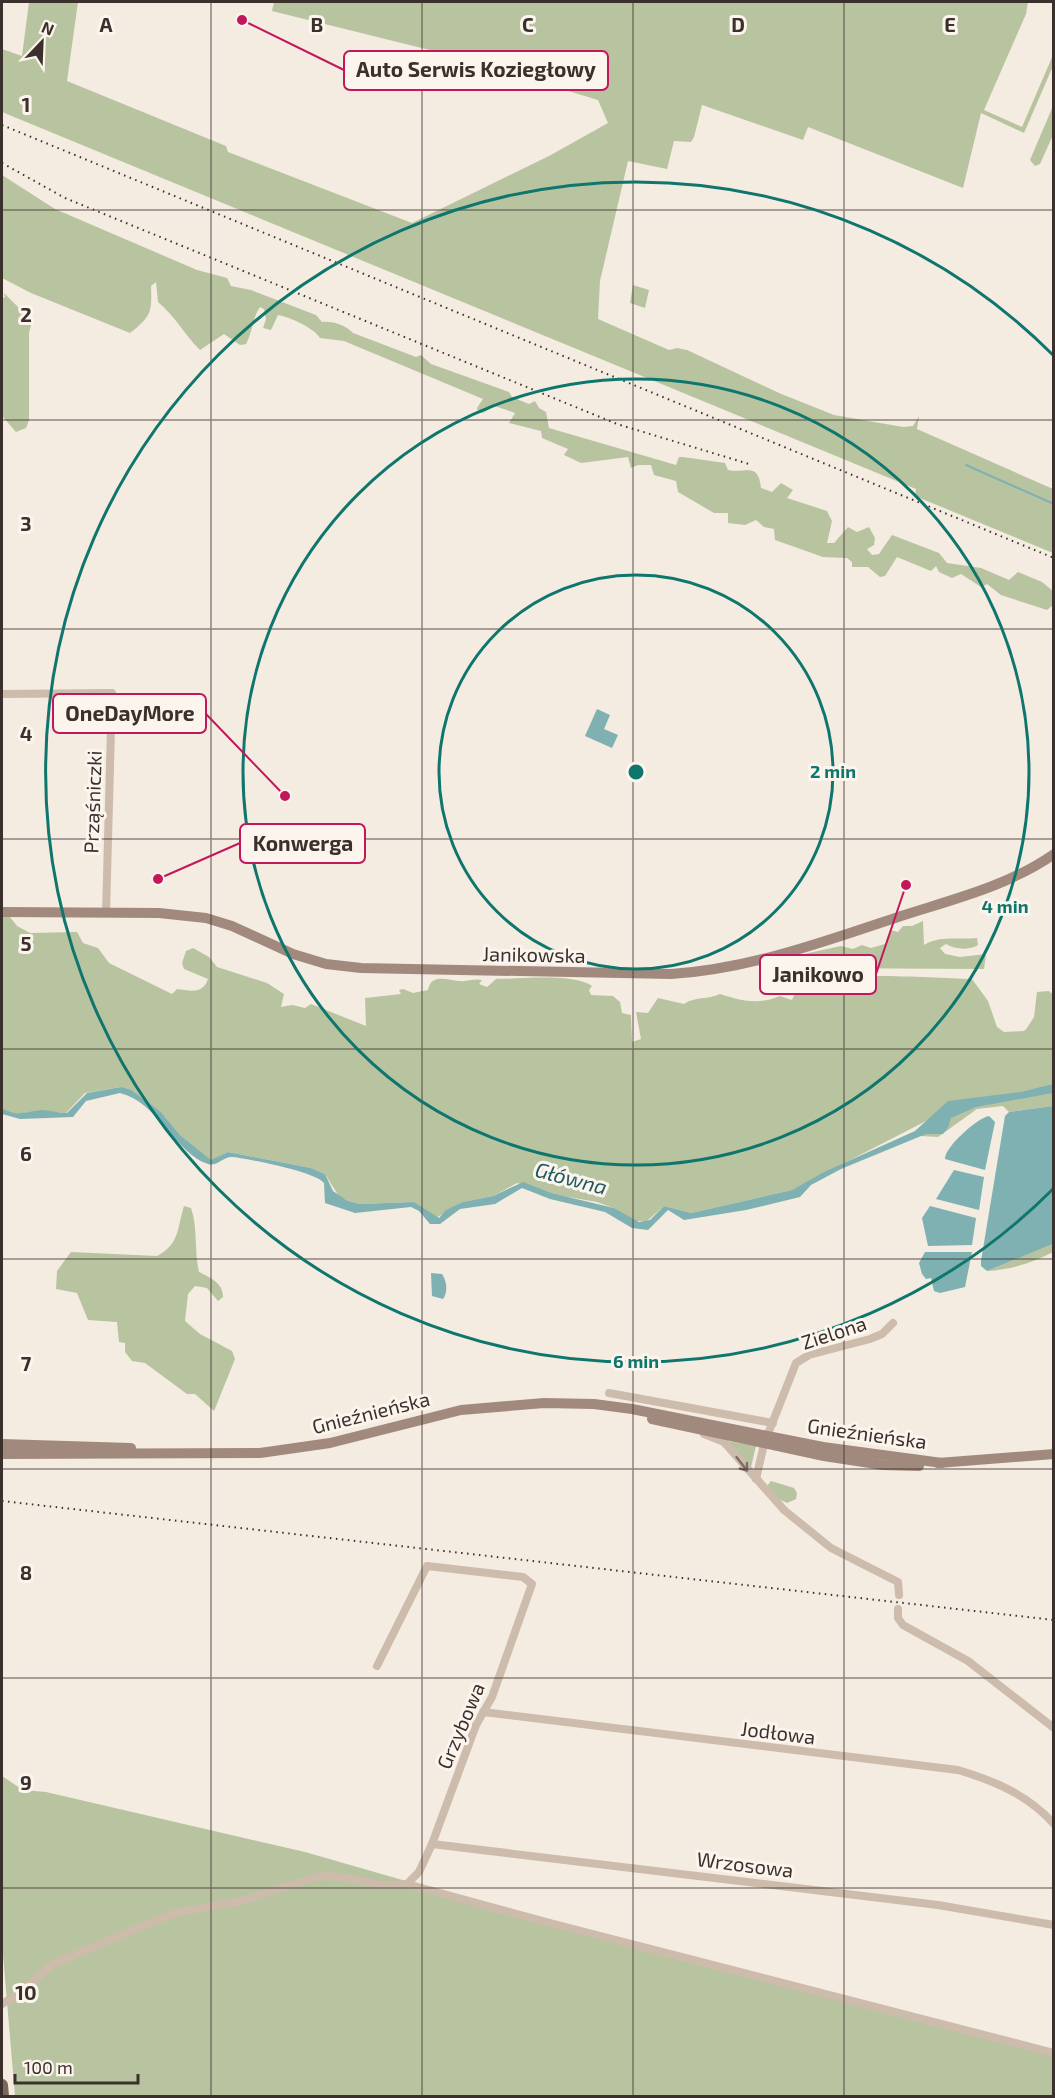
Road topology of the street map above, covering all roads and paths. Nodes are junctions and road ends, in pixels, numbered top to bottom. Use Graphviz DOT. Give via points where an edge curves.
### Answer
graph roads {
  1 [pos="2,694"];
  2 [pos="1053,854"];
  3 [pos="2,912"];
  4 [pos="106,913"];
  5 [pos="893,1323"];
  6 [pos="609,1393"];
  7 [pos="575,1405"];
  8 [pos="773,1423"];
  9 [pos="692,1429"];
  10 [pos="766,1440"];
  11 [pos="2,1444"];
  12 [pos="2,1454"];
  13 [pos="176,1454"];
  14 [pos="1053,1454"];
  15 [pos="756,1479"];
  16 [pos="899,1595"];
  17 [pos="898,1609"];
  18 [pos="377,1666"];
  19 [pos="483,1712"];
  20 [pos="1053,1728"];
  21 [pos="1053,1824"];
  22 [pos="432,1844"];
  23 [pos="407,1884"];
  24 [pos="1053,1924"];
  25 [pos="2,2004"];
  26 [pos="1053,2053"];
  27 [pos="2,2085"];
  28 [pos="3,2097"];
  1 -- 4 [label="street, Prząśniczki" via="112,693"];
  2 -- 4 [label="main road, Janikowska" via="1017,876 957,899 749,963 690,973 345,967 293,954 206,918"];
  3 -- 4 [label="main road, Janikowska"];
  5 -- 8 [label="street, Zielona" via="870,1339 809,1355 796,1363"];
  6 -- 8 [label="street"];
  7 -- 9 [label="main road, Gnieźnieńska"];
  7 -- 10 [label="main road, Gnieźnieńska" via="632,1409"];
  7 -- 13 [label="main road, Gnieźnieńska" via="524,1403 461,1410 301,1448 260,1453"];
  8 -- 10 [label="street, Zielona"];
  9 -- 10 [label="main road, Gnieźnieńska"];
  9 -- 15 [label="street, one-way" via="724,1442"];
  10 -- 14 [label="main road, Gnieźnieńska" via="883,1465 918,1466"];
  10 -- 15 [label="street, Zielona"];
  11 -- 13 [label="main road, Gnieźnieńska" via="120,1447"];
  12 -- 13 [label="main road, Gnieźnieńska"];
  15 -- 16 [label="street" via="784,1510 831,1548 898,1582"];
  17 -- 20 [label="street" via="903,1624 968,1661"];
  18 -- 19 [label="street, Grzybowa" via="427,1566 524,1577 532,1584 492,1697"];
  19 -- 21 [label="street, Jodłowa" via="958,1770 1008,1788"];
  19 -- 22 [label="street, Grzybowa"];
  22 -- 23 [label="street, Grzybowa"];
  22 -- 24 [label="street, Wrzosowa" via="938,1905"];
  23 -- 25 [label="street" via="381,1885 319,1876 241,1901 174,1913 53,1964"];
  23 -- 26 [label="street"];
  27 -- 28 [label="main road"];
}
